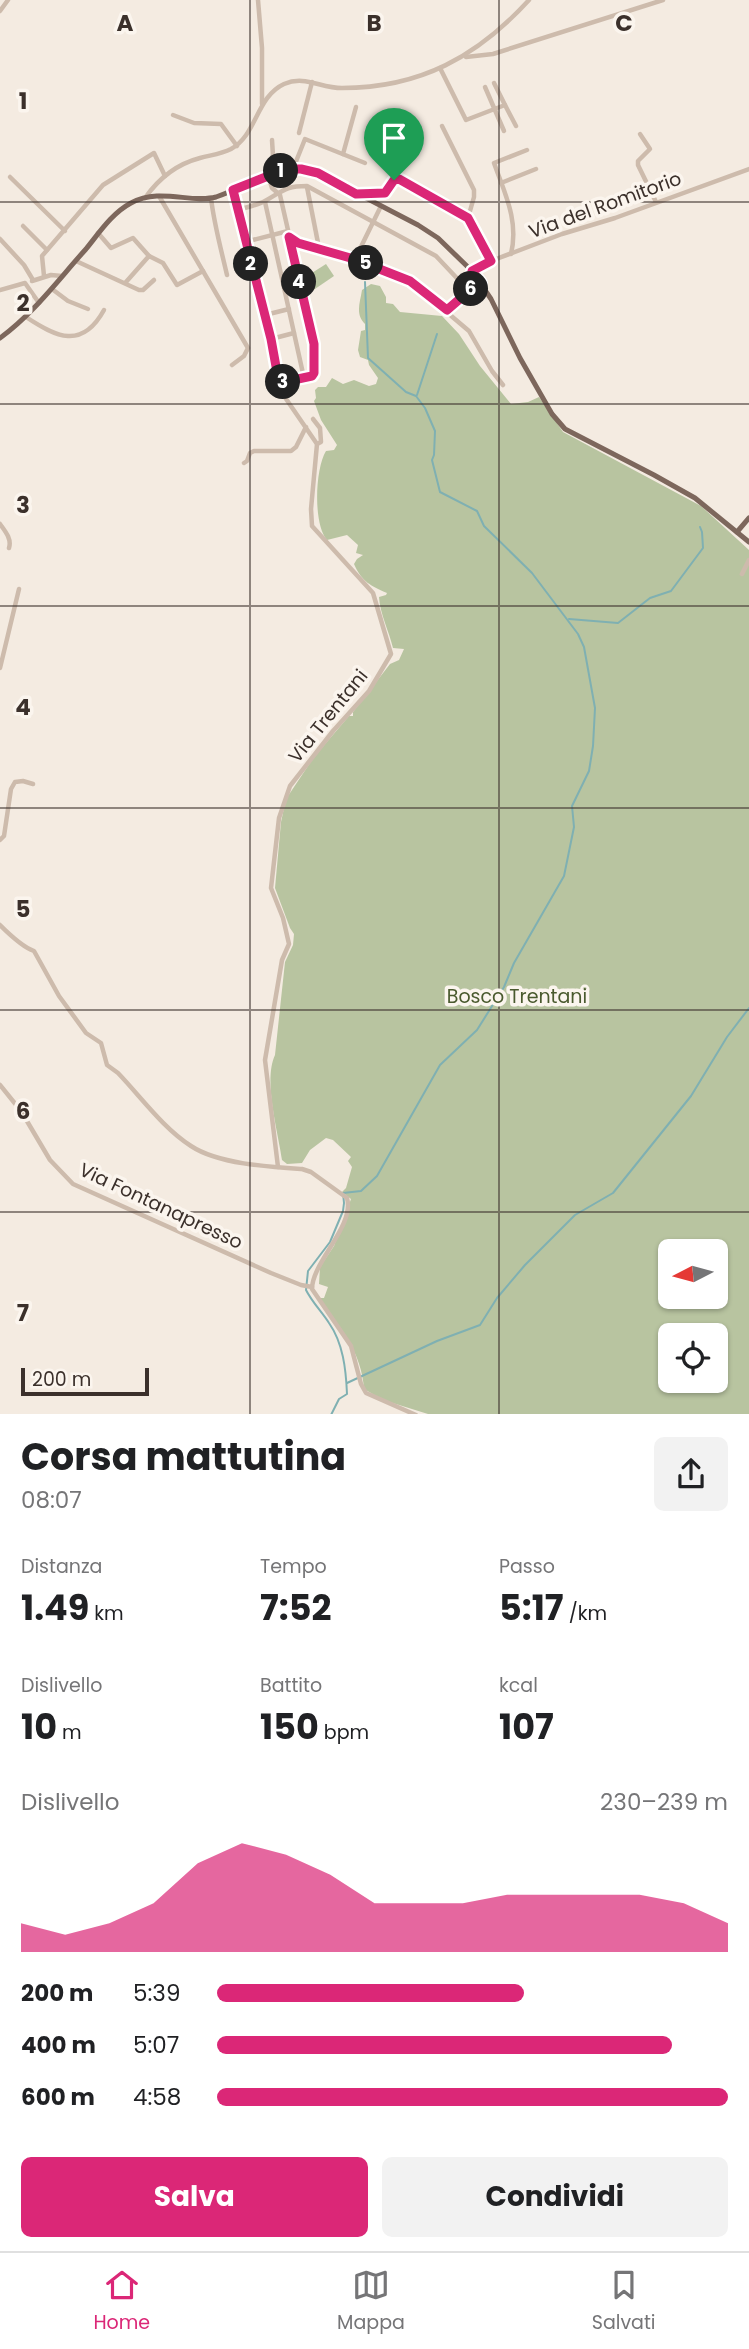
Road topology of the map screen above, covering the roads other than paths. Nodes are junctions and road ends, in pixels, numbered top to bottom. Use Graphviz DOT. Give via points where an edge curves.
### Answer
graph roads {
  1 [pos="8,0"];
  2 [pos="258,0"];
  3 [pos="529,0"];
  4 [pos="663,0"];
  5 [pos="0,10"];
  6 [pos="465,57"];
  7 [pos="440,68"];
  8 [pos="312,82"];
  9 [pos="494,83"];
  10 [pos="485,88"];
  11 [pos="262,104"];
  12 [pos="505,105"];
  13 [pos="356,107"];
  14 [pos="494,110"];
  15 [pos="173,115"];
  16 [pos="516,126"];
  17 [pos="442,127"];
  18 [pos="504,131"];
  19 [pos="299,133"];
  20 [pos="381,133"];
  21 [pos="640,134"];
  22 [pos="272,140"];
  23 [pos="237,146"];
  24 [pos="527,150"];
  25 [pos="343,154"];
  26 [pos="365,163"];
  27 [pos="293,169"];
  28 [pos="536,169"];
  29 [pos="749,169"];
  30 [pos="271,174"];
  31 [pos="165,176"];
  32 [pos="10,177"];
  33 [pos="394,180"];
  34 [pos="501,183"];
  35 [pos="307,186"];
  36 [pos="233,190"];
  37 [pos="276,192"];
  38 [pos="356,194"];
  39 [pos="159,196"];
  40 [pos="145,198"];
  41 [pos="211,198"];
  42 [pos="265,202"];
  43 [pos="656,202"];
  44 [pos="381,206"];
  45 [pos="238,210"];
  46 [pos="468,218"];
  47 [pos="373,221"];
  48 [pos="23,226"];
  49 [pos="65,231"];
  50 [pos="98,233"];
  51 [pos="289,234"];
  52 [pos="272,235"];
  53 [pos="0,239"];
  54 [pos="245,242"];
  55 [pos="319,248"];
  56 [pos="47,250"];
  57 [pos="511,254"];
  58 [pos="149,256"];
  59 [pos="355,259"];
  60 [pos="75,261"];
  61 [pos="491,261"];
  62 [pos="203,271"];
  63 [pos="472,271"];
  64 [pos="227,275"];
  65 [pos="44,276"];
  66 [pos="62,276"];
  67 [pos="33,280"];
  68 [pos="154,280"];
  69 [pos="126,282"];
  70 [pos="481,283"];
  71 [pos="27,284"];
  72 [pos="52,289"];
  73 [pos="0,290"];
  74 [pos="469,291"];
  75 [pos="39,304"];
  76 [pos="88,309"];
  77 [pos="289,309"];
  78 [pos="104,310"];
  79 [pos="447,310"];
  80 [pos="265,315"];
  81 [pos="26,317"];
  82 [pos="294,333"];
  83 [pos="0,338"];
  84 [pos="271,339"];
  85 [pos="232,365"];
  86 [pos="304,378"];
  87 [pos="279,383"];
  88 [pos="503,385"];
  89 [pos="313,419"];
  90 [pos="306,426"];
  91 [pos="317,444"];
  92 [pos="244,463"];
  93 [pos="749,518"];
  94 [pos="0,524"];
  95 [pos="737,532"];
  96 [pos="749,542"];
  97 [pos="9,548"];
  98 [pos="749,560"];
  99 [pos="742,574"];
  100 [pos="19,589"];
  101 [pos="0,668"];
  102 [pos="33,784"];
  103 [pos="0,840"];
  104 [pos="0,925"];
  105 [pos="0,1085"];
  106 [pos="278,1167"];
  107 [pos="308,1287"];
  108 [pos="413,1414"];
  1 -- 5 [label="street"];
  2 -- 11 [label="street"];
  3 -- 6 [label="street"];
  4 -- 6 [label="street" via="504,51"];
  6 -- 7 [label="street"];
  7 -- 8 [label="street" via="376,86 340,88"];
  7 -- 14 [label="street" via="465,119"];
  8 -- 11 [label="street" via="301,79 285,84"];
  8 -- 19 [label="street"];
  9 -- 12 [label="street"];
  10 -- 14 [label="street"];
  11 -- 23 [label="street"];
  12 -- 14 [label="street"];
  12 -- 16 [label="street"];
  13 -- 25 [label="street"];
  14 -- 18 [label="street"];
  15 -- 23 [label="street" via="194,124 221,124"];
  17 -- 46 [label="street" via="474,190"];
  20 -- 33 [label="street" via="401,140"];
  21 -- 43 [label="street" via="650,149 638,165"];
  22 -- 30 [label="street"];
  23 -- 31 [label="street" via="199,158"];
  24 -- 34 [label="street" via="494,163"];
  25 -- 26 [label="street"];
  25 -- 27 [label="street" via="305,139"];
  27 -- 30 [label="main road"];
  27 -- 38 [label="main road" via="318,173"];
  28 -- 34 [label="street"];
  29 -- 43 [label="street, Via del Romitorio"];
  30 -- 36 [label="main road"];
  30 -- 37 [label="street"];
  31 -- 40 [label="street"];
  31 -- 49 [label="street" via="154,153 103,185"];
  32 -- 49 [label="street"];
  33 -- 38 [label="street" via="385,193"];
  33 -- 46 [label="street"];
  34 -- 57 [label="street" via="513,219"];
  35 -- 37 [label="street"];
  35 -- 47 [label="street"];
  35 -- 55 [label="street"];
  36 -- 41 [label="main road"];
  36 -- 45 [label="street"];
  37 -- 42 [label="street"];
  37 -- 51 [label="street"];
  38 -- 44 [label="main road"];
  39 -- 40 [label="main road"];
  39 -- 41 [label="main road"];
  39 -- 62 [label="street"];
  40 -- 50 [label="main road" via="130,203"];
  41 -- 64 [label="street"];
  42 -- 45 [label="street"];
  42 -- 52 [label="street"];
  43 -- 57 [label="street, Via del Romitorio"];
  44 -- 47 [label="street"];
  44 -- 63 [label="main road" via="438,238"];
  45 -- 54 [label="street"];
  46 -- 61 [label="street"];
  47 -- 59 [label="street"];
  47 -- 74 [label="street" via="436,256"];
  48 -- 56 [label="street"];
  49 -- 56 [label="street"];
  50 -- 58 [label="street" via="111,248 133,238"];
  50 -- 60 [label="main road"];
  51 -- 52 [label="street"];
  51 -- 55 [label="street" via="298,243"];
  51 -- 86 [label="street" via="314,344 314,373"];
  52 -- 54 [label="street"];
  52 -- 77 [label="street"];
  53 -- 67 [label="street"];
  54 -- 80 [label="street"];
  55 -- 59 [label="street"];
  56 -- 65 [label="street" via="41,261"];
  57 -- 61 [label="street, Via del Romitorio"];
  58 -- 62 [label="street" via="163,262 177,285"];
  58 -- 69 [label="street"];
  59 -- 79 [label="street" via="410,281"];
  60 -- 66 [label="main road"];
  60 -- 69 [label="street"];
  61 -- 63 [label="street, Via del Romitorio"];
  62 -- 85 [label="street" via="248,348"];
  63 -- 70 [label="main road"];
  65 -- 66 [label="street"];
  65 -- 67 [label="street"];
  66 -- 72 [label="main road"];
  67 -- 71 [label="street"];
  68 -- 69 [label="street" via="143,290"];
  70 -- 74 [label="street"];
  70 -- 95 [label="main road" via="559,424 695,498"];
  71 -- 73 [label="street"];
  71 -- 75 [label="street"];
  72 -- 75 [label="main road"];
  72 -- 76 [label="street"];
  74 -- 79 [label="street"];
  75 -- 81 [label="main road"];
  77 -- 80 [label="street"];
  77 -- 82 [label="street"];
  78 -- 81 [label="street" via="91,327 67,336 58,336"];
  79 -- 88 [label="street" via="469,331"];
  80 -- 84 [label="street"];
  81 -- 83 [label="main road"];
  82 -- 84 [label="street"];
  82 -- 86 [label="street"];
  84 -- 87 [label="street"];
  86 -- 87 [label="street"];
  87 -- 90 [label="street"];
  89 -- 91 [label="street" via="320,428 321,442"];
  90 -- 91 [label="street"];
  90 -- 92 [label="street" via="291,451 254,451"];
  91 -- 106 [label="street, Via Trentani" via="312,526 373,593 391,654 369,691 290,786 279,818 271,888 289,944 282,960 265,1060"];
  93 -- 95 [label="main road"];
  94 -- 97 [label="street" via="8,535"];
  95 -- 96 [label="main road"];
  98 -- 99 [label="street"];
  100 -- 101 [label="street"];
  102 -- 103 [label="street" via="15,782 10,789"];
  104 -- 106 [label="street" via="23,947 34,951 59,996 86,1033 101,1043 107,1065 180,1138 194,1148 243,1164"];
  105 -- 107 [label="street, Via Fontanapresso" via="50,1160 77,1187"];
  106 -- 107 [label="street" via="312,1172 349,1200 339,1232"];
  107 -- 108 [label="street" via="351,1346 364,1390 374,1399"];
}
